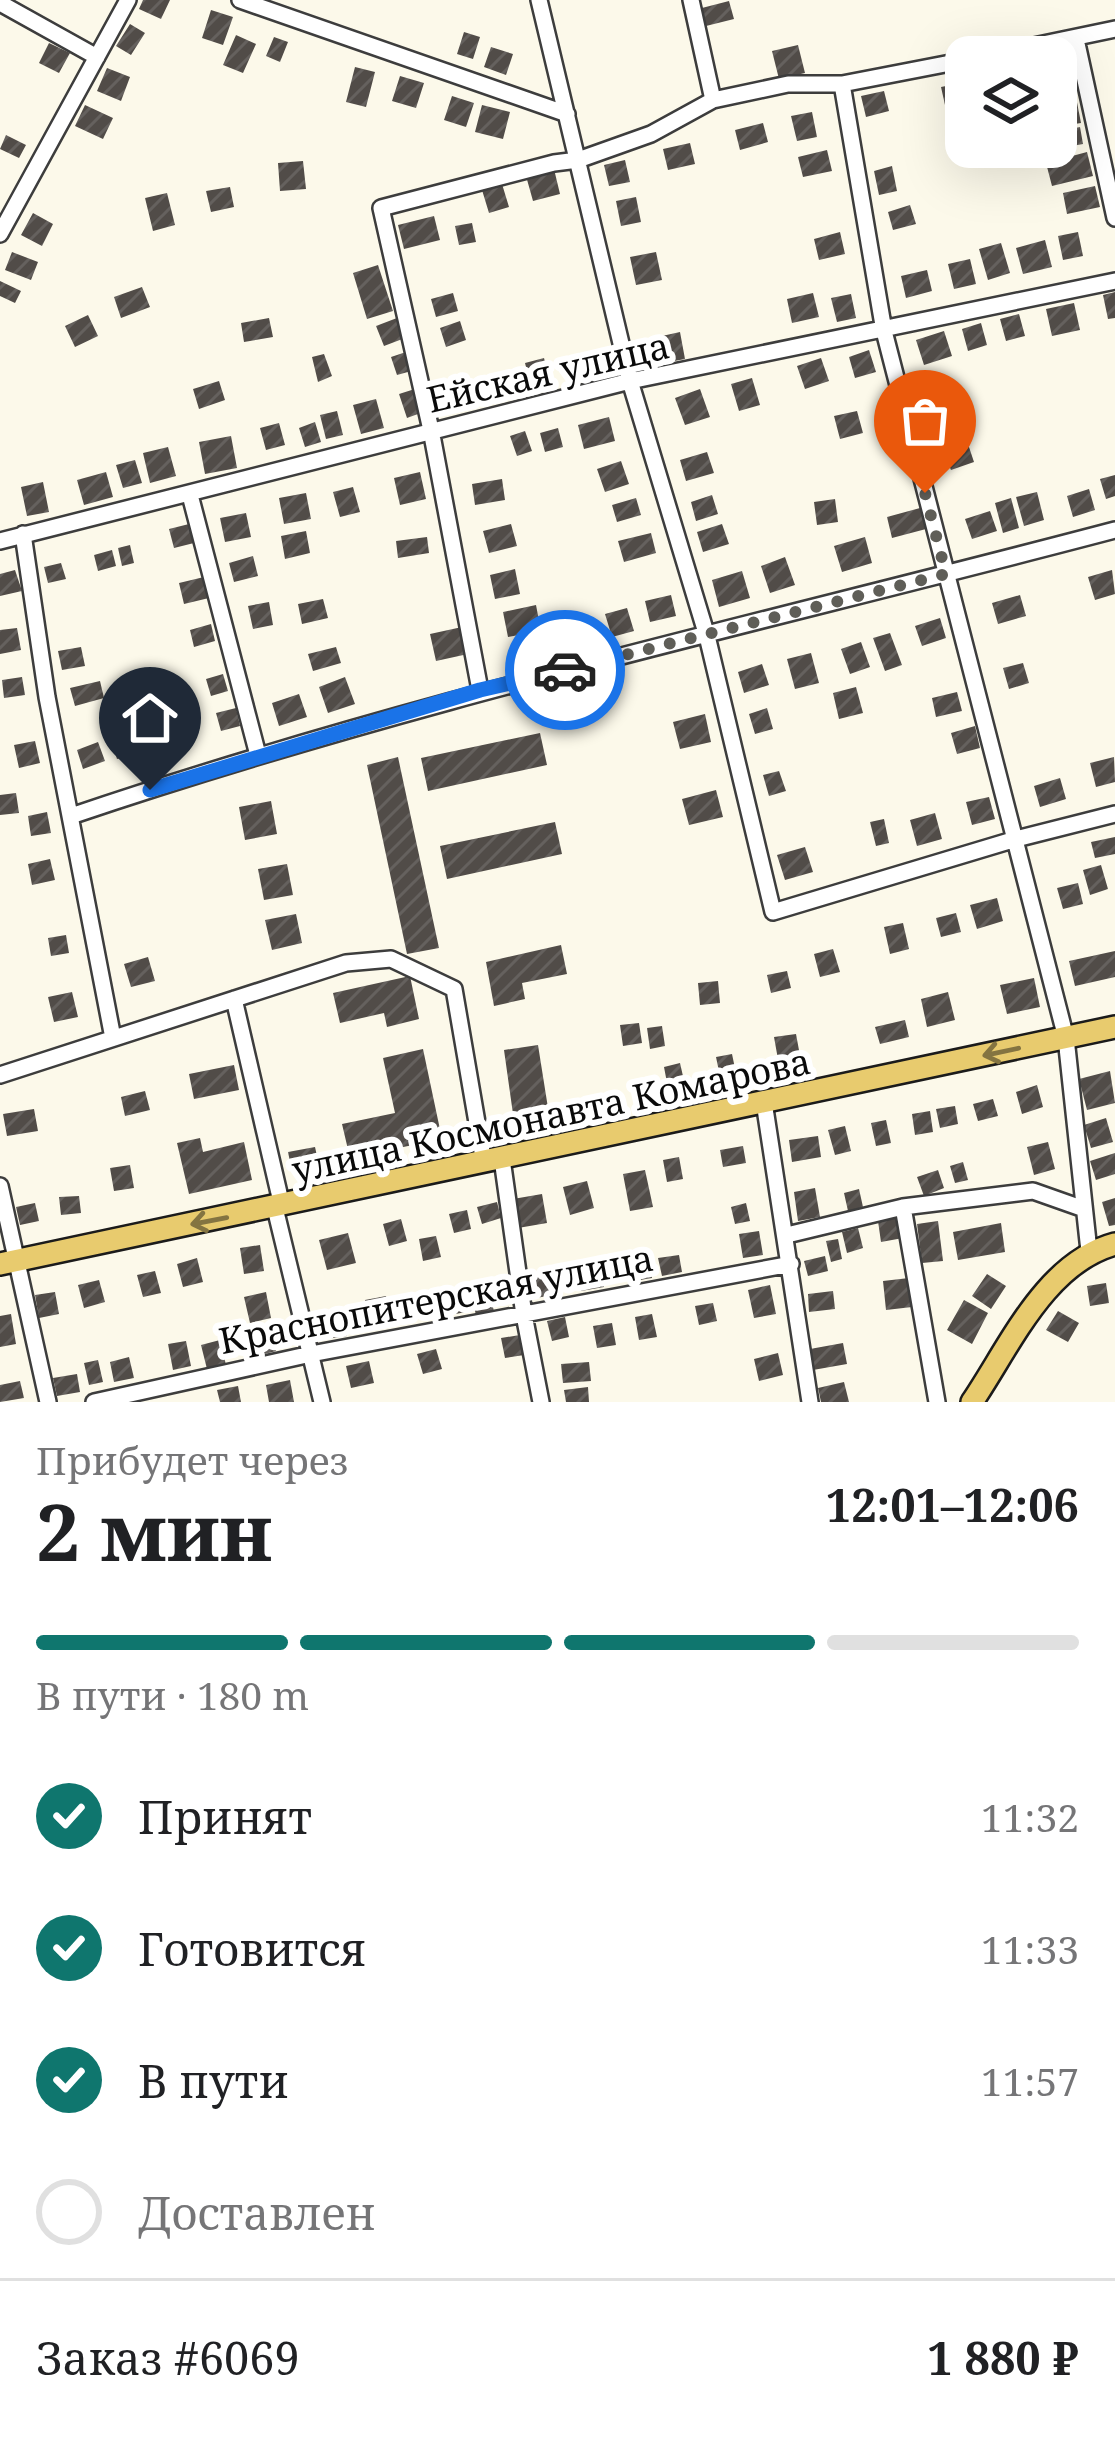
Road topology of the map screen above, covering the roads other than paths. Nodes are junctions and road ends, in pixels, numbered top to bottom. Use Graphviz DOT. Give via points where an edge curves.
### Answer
graph roads {
  1 [pos="128,0"];
  2 [pos="240,0"];
  3 [pos="539,0"];
  4 [pos="691,0"];
  5 [pos="0,3"];
  6 [pos="1115,29"];
  7 [pos="1077,38"];
  8 [pos="1077,43"];
  9 [pos="97,57"];
  10 [pos="945,64"];
  11 [pos="842,84"];
  12 [pos="713,100"];
  13 [pos="567,114"];
  14 [pos="578,160"];
  15 [pos="1115,218"];
  16 [pos="0,234"];
  17 [pos="1115,281"];
  18 [pos="884,331"];
  19 [pos="630,381"];
  20 [pos="431,430"];
  21 [pos="190,495"];
  22 [pos="1115,530"];
  23 [pos="23,534"];
  24 [pos="0,541"];
  25 [pos="946,574"];
  26 [pos="707,636"];
  27 [pos="480,690"];
  28 [pos="258,755"];
  29 [pos="1115,814"];
  30 [pos="71,816"];
  31 [pos="1016,839"];
  32 [pos="234,999"];
  33 [pos="1115,1028"];
  34 [pos="1066,1037"];
  35 [pos="113,1038"];
  36 [pos="0,1075"];
  37 [pos="764,1102"];
  38 [pos="493,1161"];
  39 [pos="0,1186"];
  40 [pos="278,1207"];
  41 [pos="903,1207"];
  42 [pos="1084,1209"];
  43 [pos="787,1235"];
  44 [pos="1115,1244"];
  45 [pos="1089,1251"];
  46 [pos="7,1263"];
  47 [pos="791,1264"];
  48 [pos="524,1315"];
  49 [pos="311,1354"];
  50 [pos="48,1402"];
  51 [pos="94,1402"];
  52 [pos="322,1402"];
  53 [pos="542,1402"];
  54 [pos="810,1402"];
  55 [pos="937,1402"];
  56 [pos="972,1402"];
  1 -- 9 [label="street"];
  2 -- 13 [label="street"];
  3 -- 13 [label="street"];
  4 -- 12 [label="street"];
  5 -- 9 [label="street"];
  6 -- 7 [label="street"];
  8 -- 15 [label="street"];
  9 -- 16 [label="street"];
  10 -- 11 [label="street"];
  11 -- 12 [label="street" via="788,84"];
  11 -- 18 [label="street"];
  12 -- 14 [label="street"];
  13 -- 14 [label="street"];
  14 -- 19 [label="street"];
  14 -- 20 [label="street" via="381,208"];
  17 -- 18 [label="street, Ейская улица"];
  18 -- 19 [label="street, Ейская улица"];
  18 -- 25 [label="street"];
  19 -- 20 [label="street, Ейская улица"];
  19 -- 26 [label="street"];
  20 -- 21 [label="street, Ейская улица"];
  20 -- 27 [label="street"];
  21 -- 23 [label="street, Ейская улица"];
  21 -- 28 [label="street"];
  22 -- 25 [label="street"];
  23 -- 24 [label="street, Ейская улица"];
  23 -- 30 [label="street"];
  25 -- 26 [label="street"];
  25 -- 31 [label="street"];
  26 -- 27 [label="street"];
  26 -- 31 [label="street" via="773,912"];
  27 -- 28 [label="street"];
  28 -- 30 [label="street"];
  29 -- 31 [label="street"];
  30 -- 35 [label="street"];
  31 -- 34 [label="street"];
  32 -- 35 [label="street"];
  32 -- 38 [label="street" via="346,963 392,959 454,989"];
  32 -- 40 [label="street"];
  33 -- 34 [label="main road, улица Космонавта Комарова"];
  34 -- 37 [label="main road, улица Космонавта Комарова, one-way"];
  34 -- 42 [label="street"];
  35 -- 36 [label="street"];
  37 -- 38 [label="main road, улица Космонавта Комарова"];
  37 -- 43 [label="street"];
  38 -- 40 [label="main road, улица Космонавта Комарова"];
  38 -- 48 [label="street"];
  39 -- 46 [label="street"];
  40 -- 46 [label="main road, улица Космонавта Комарова, one-way"];
  40 -- 49 [label="street"];
  41 -- 42 [label="street" via="1034,1191"];
  41 -- 43 [label="street"];
  41 -- 55 [label="street"];
  42 -- 45 [label="street"];
  43 -- 47 [label="street"];
  44 -- 45 [label="main road"];
  45 -- 56 [label="main road" via="1061,1273"];
  46 -- 50 [label="street"];
  47 -- 48 [label="street, Краснопитерская улица"];
  47 -- 54 [label="street"];
  48 -- 49 [label="street, Краснопитерская улица"];
  48 -- 53 [label="street"];
  49 -- 51 [label="street, Краснопитерская улица"];
  49 -- 52 [label="street"];
}
